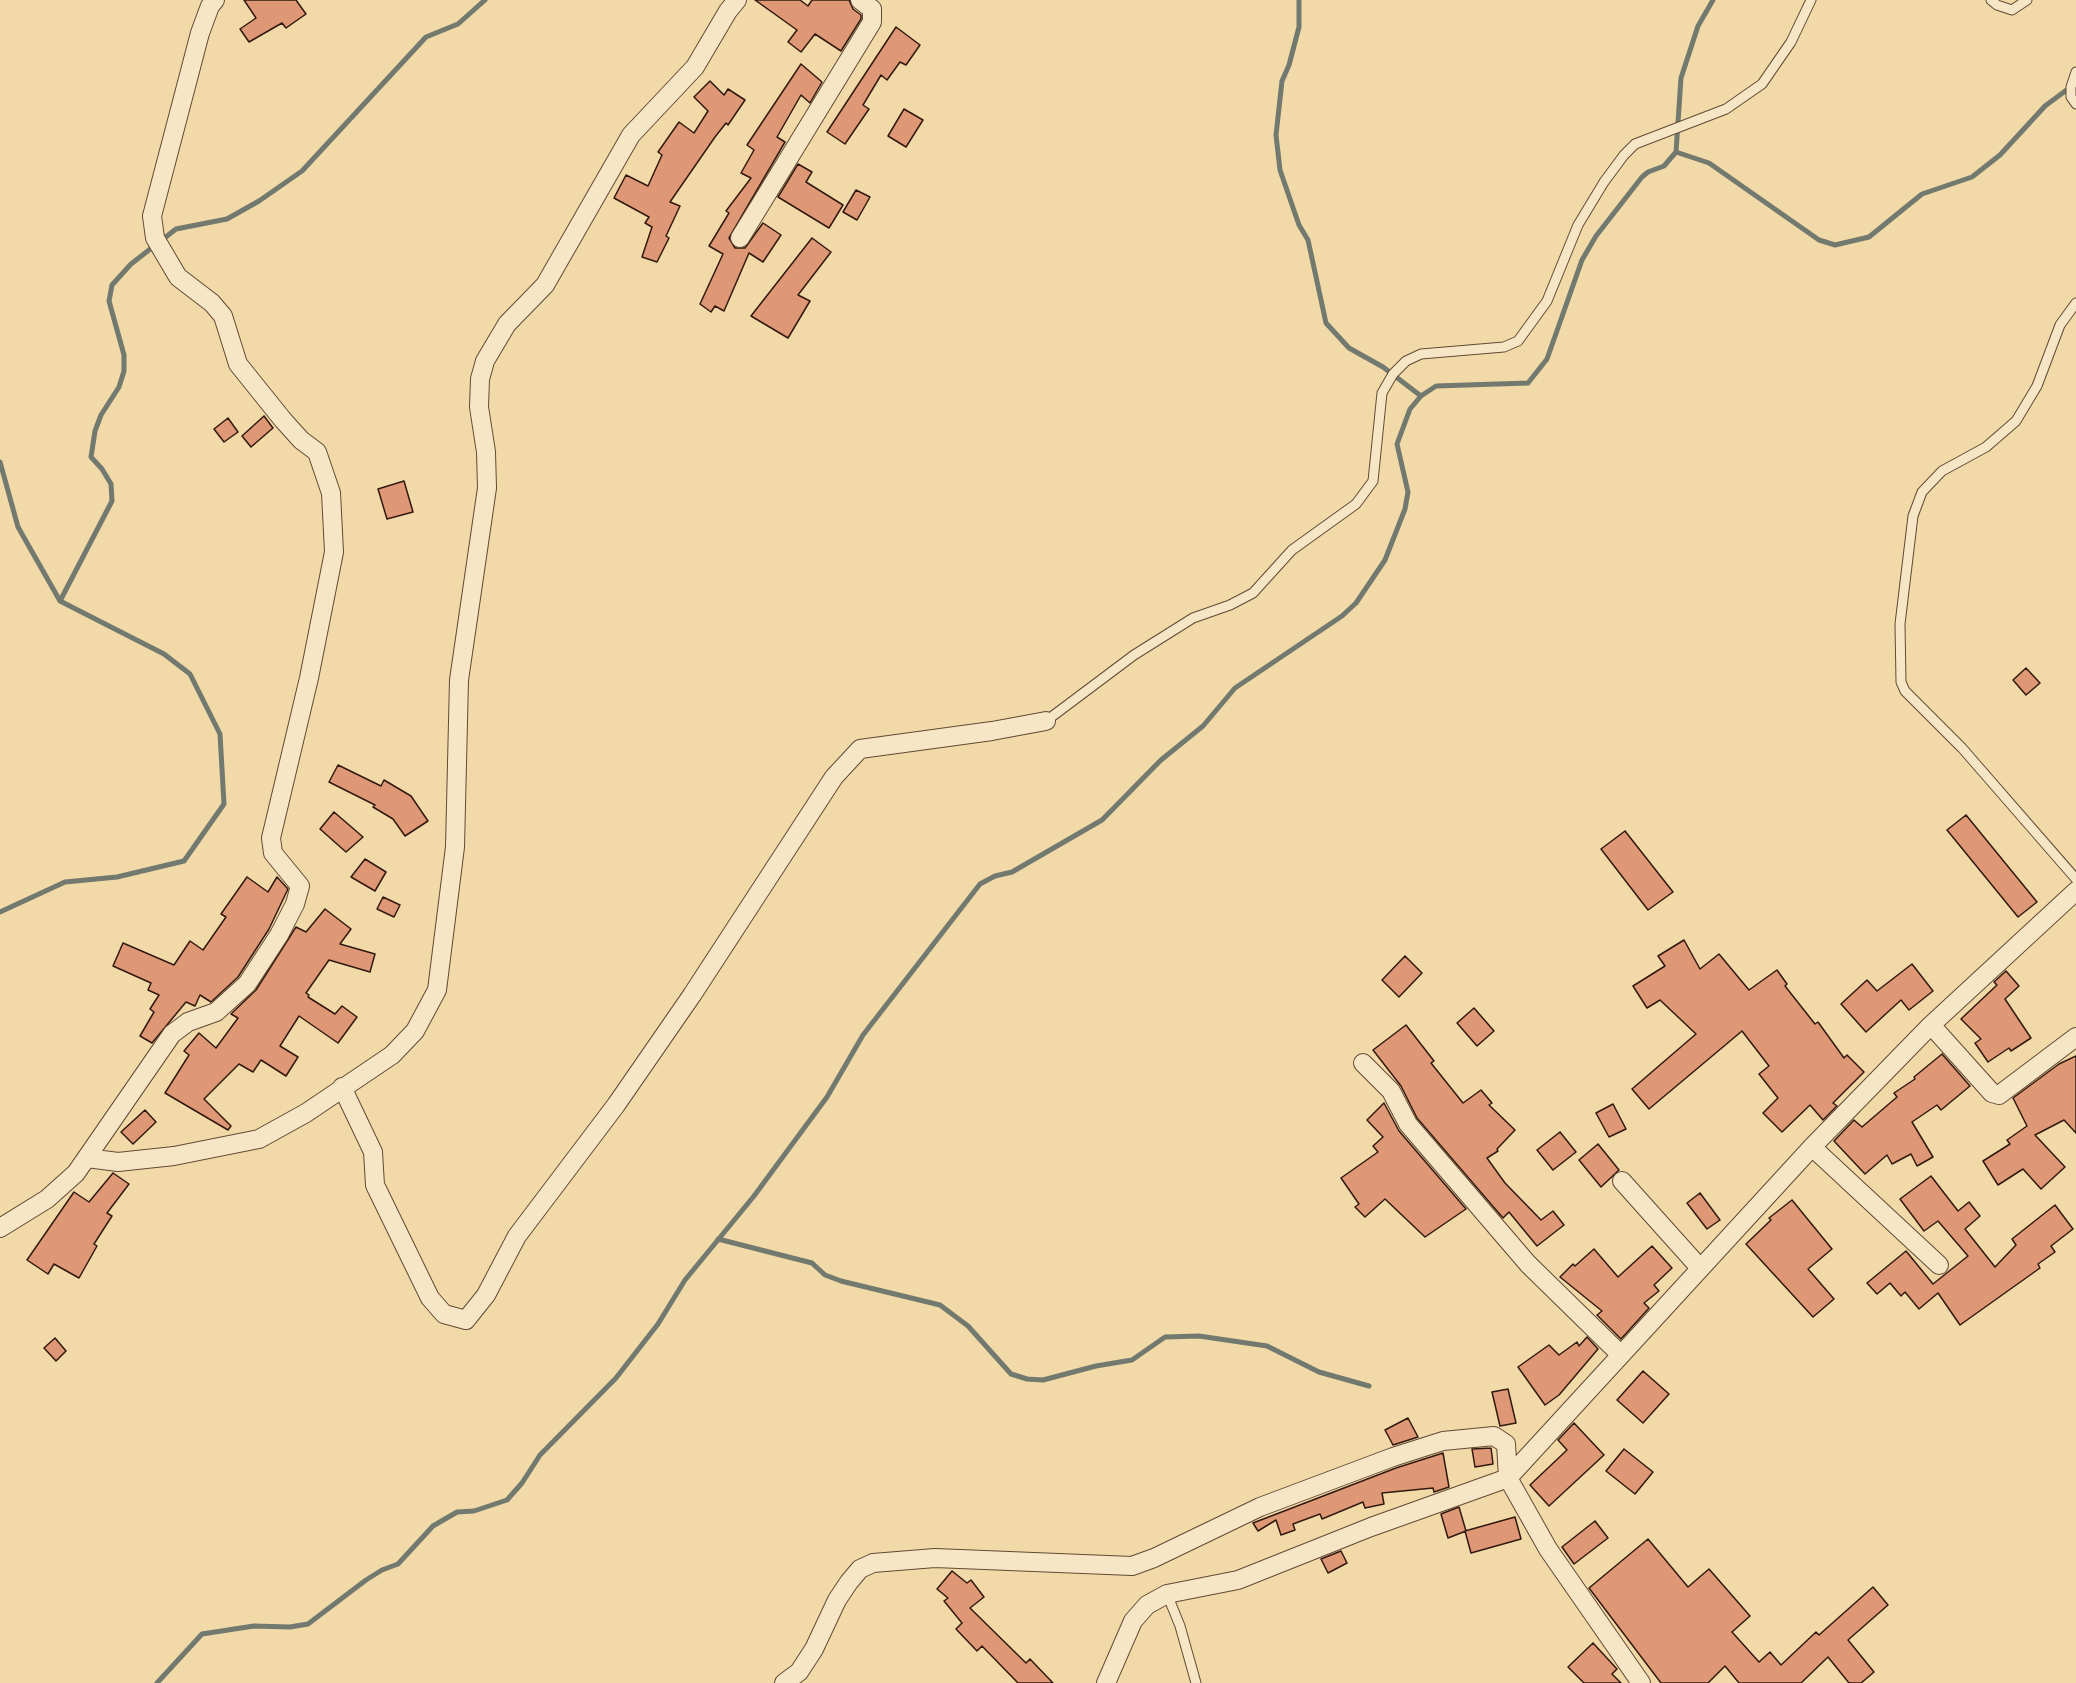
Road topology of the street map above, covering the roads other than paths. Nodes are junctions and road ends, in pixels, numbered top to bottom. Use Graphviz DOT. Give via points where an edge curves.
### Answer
graph roads {
  1 [pos="215,0"];
  2 [pos="737,0"];
  3 [pos="860,0"];
  4 [pos="1811,0"];
  5 [pos="1991,0"];
  6 [pos="2027,0"];
  7 [pos="2076,72"];
  8 [pos="2076,105"];
  9 [pos="740,237"];
  10 [pos="2076,303"];
  11 [pos="1046,721"];
  12 [pos="2076,879"];
  13 [pos="2076,891"];
  14 [pos="1931,1025"];
  15 [pos="2076,1037"];
  16 [pos="1363,1063"];
  17 [pos="342,1087"];
  18 [pos="1812,1147"];
  19 [pos="87,1158"];
  20 [pos="1622,1181"];
  21 [pos="0,1228"];
  22 [pos="1939,1265"];
  23 [pos="1700,1268"];
  24 [pos="1620,1354"];
  25 [pos="1508,1478"];
  26 [pos="1167,1594"];
  27 [pos="784,1683"];
  28 [pos="1106,1683"];
  29 [pos="1196,1683"];
  30 [pos="1641,1683"];
  1 -- 19 [label="street" via="201,33 152,216 155,238 178,277 223,316 238,364 283,420 318,452 331,493 334,552 271,838 273,852 300,886 279,935 247,984 216,1012 188,1022 172,1034"];
  2 -- 17 [label="street" via="695,68 631,135 545,285 507,324 485,362 478,407 487,488 459,680 455,847 437,990 415,1031 392,1055"];
  3 -- 9 [label="street" via="872,9 872,22"];
  4 -- 11 [label="lane" via="1791,42 1762,84 1726,109 1635,144 1624,155 1578,225 1547,301 1518,341 1504,347 1421,354 1406,361 1393,374 1382,393 1373,481 1356,504 1292,550 1253,593 1193,618 1134,655"];
  5 -- 6 [label="lane" via="2012,10"];
  7 -- 8 [label="lane" via="2071,97"];
  10 -- 12 [label="lane" via="2060,326 2037,386 2016,421 1986,447 1942,471 1922,492 1913,516 1900,624 1901,681 1905,691 1962,748"];
  11 -- 17 [label="street" via="860,749 834,777 692,995 518,1236 486,1295 466,1320 444,1314 430,1298 375,1185 373,1152"];
  13 -- 14 [label="street"];
  14 -- 15 [label="street" via="1992,1093 1999,1095"];
  14 -- 18 [label="street"];
  16 -- 24 [label="street" via="1391,1091 1408,1124 1528,1264"];
  17 -- 19 [label="street" via="259,1139 174,1156 118,1162"];
  18 -- 22 [label="street"];
  18 -- 23 [label="street"];
  19 -- 21 [label="street" via="47,1199"];
  20 -- 23 [label="street"];
  23 -- 24 [label="street"];
  24 -- 25 [label="street"];
  25 -- 26 [label="street" via="1238,1580"];
  25 -- 27 [label="street" via="1506,1444 1494,1436 1443,1441 1260,1507 1131,1566 935,1558 873,1563 860,1569 849,1582 800,1672"];
  25 -- 30 [label="street" via="1548,1549"];
  26 -- 28 [label="street" via="1147,1605 1132,1621"];
  26 -- 29 [label="lane"];
}
